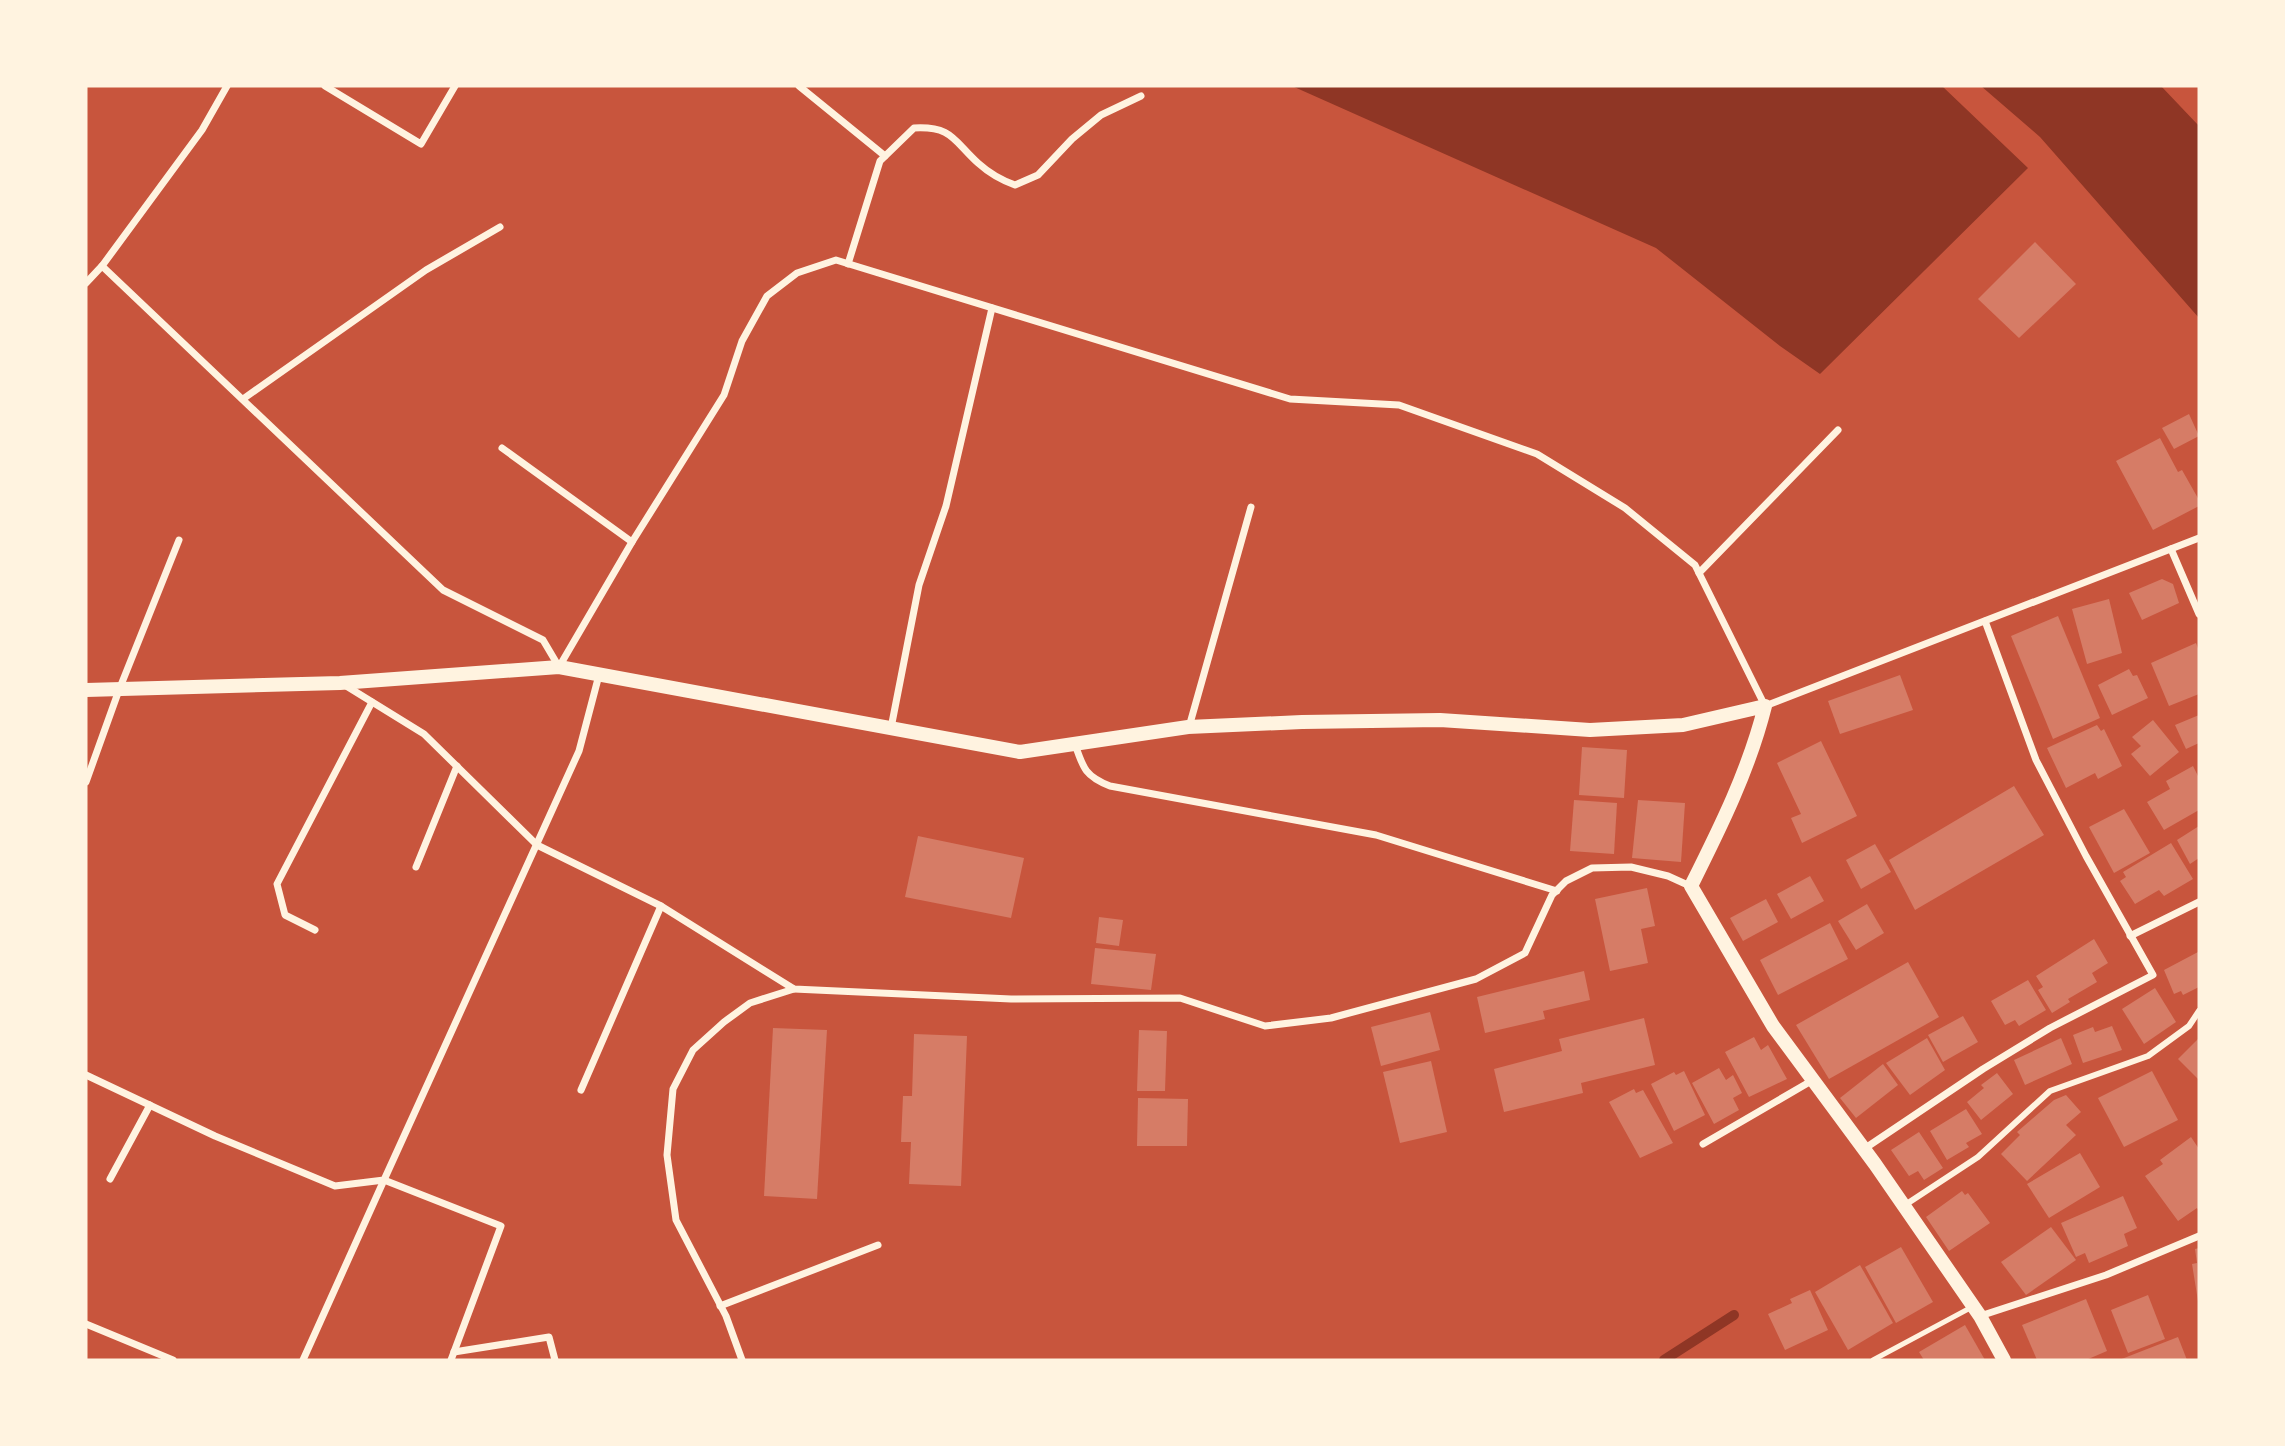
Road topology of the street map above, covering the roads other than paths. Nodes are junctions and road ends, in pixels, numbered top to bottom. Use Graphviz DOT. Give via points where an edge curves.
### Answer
graph roads {
  1 [pos="227,86"];
  2 [pos="325,86"];
  3 [pos="455,86"];
  4 [pos="799,86"];
  5 [pos="1141,96"];
  6 [pos="885,156"];
  7 [pos="500,228"];
  8 [pos="848,264"];
  9 [pos="102,266"];
  10 [pos="86,283"];
  11 [pos="992,308"];
  12 [pos="243,400"];
  13 [pos="1838,430"];
  14 [pos="502,448"];
  15 [pos="1251,507"];
  16 [pos="2199,538"];
  17 [pos="179,540"];
  18 [pos="632,542"];
  19 [pos="2171,549"];
  20 [pos="1699,573"];
  21 [pos="2199,614"];
  22 [pos="1985,621"];
  23 [pos="559,667"];
  24 [pos="600,674"];
  25 [pos="340,683"];
  26 [pos="86,690"];
  27 [pos="119,690"];
  28 [pos="372,702"];
  29 [pos="1765,706"];
  30 [pos="1188,727"];
  31 [pos="891,728"];
  32 [pos="1075,744"];
  33 [pos="457,766"];
  34 [pos="86,782"];
  35 [pos="537,845"];
  36 [pos="416,867"];
  37 [pos="1691,887"];
  38 [pos="1557,891"];
  39 [pos="2199,902"];
  40 [pos="661,906"];
  41 [pos="315,930"];
  42 [pos="2130,936"];
  43 [pos="794,989"];
  44 [pos="2199,1011"];
  45 [pos="86,1075"];
  46 [pos="1813,1080"];
  47 [pos="581,1090"];
  48 [pos="150,1105"];
  49 [pos="1703,1144"];
  50 [pos="1864,1149"];
  51 [pos="110,1179"];
  52 [pos="384,1180"];
  53 [pos="1904,1206"];
  54 [pos="2199,1236"];
  55 [pos="878,1245"];
  56 [pos="720,1306"];
  57 [pos="1976,1311"];
  58 [pos="86,1324"];
  59 [pos="454,1352"];
  60 [pos="173,1360"];
  61 [pos="303,1360"];
  62 [pos="451,1360"];
  63 [pos="555,1360"];
  64 [pos="742,1360"];
  65 [pos="1873,1360"];
  66 [pos="2004,1360"];
  1 -- 9 [label="street" via="202,130"];
  2 -- 3 [label="street" via="421,144"];
  4 -- 6 [label="street"];
  5 -- 6 [label="street" via="1101,114 1038,175 1015,185 979,164 953,136 933,127 914,128"];
  6 -- 8 [label="street"];
  7 -- 12 [label="street" via="426,271"];
  8 -- 11 [label="street"];
  8 -- 18 [label="street" via="836,260 797,272 767,296 742,341 724,395"];
  9 -- 10 [label="street"];
  9 -- 12 [label="street"];
  11 -- 20 [label="street" via="1290,400 1399,405 1537,454 1625,508"];
  11 -- 31 [label="street" via="946,506 919,585"];
  12 -- 23 [label="street" via="443,590 543,640"];
  13 -- 20 [label="street"];
  14 -- 18 [label="street"];
  15 -- 30 [label="street"];
  16 -- 19 [label="street"];
  17 -- 27 [label="street"];
  18 -- 23 [label="street"];
  19 -- 21 [label="street"];
  19 -- 22 [label="street"];
  20 -- 29 [label="street"];
  22 -- 29 [label="street"];
  22 -- 42 [label="street" via="2036,760"];
  23 -- 24 [label="main road"];
  23 -- 25 [label="main road"];
  24 -- 31 [label="main road"];
  24 -- 35 [label="street" via="579,751"];
  25 -- 27 [label="main road"];
  25 -- 28 [label="street"];
  26 -- 27 [label="main road"];
  27 -- 34 [label="street"];
  28 -- 33 [label="street" via="424,734"];
  28 -- 41 [label="street" via="278,884 285,915"];
  29 -- 30 [label="main road" via="1683,725 1590,730 1440,720"];
  29 -- 37 [label="main road" via="1750,757"];
  30 -- 32 [label="main road"];
  31 -- 32 [label="main road" via="1020,752"];
  32 -- 38 [label="street" via="1084,770 1110,786 1376,835"];
  33 -- 35 [label="street"];
  33 -- 36 [label="street"];
  35 -- 40 [label="street"];
  35 -- 52 [label="street"];
  37 -- 38 [label="street" via="1631,867 1592,869 1566,881"];
  37 -- 46 [label="main road" via="1773,1026"];
  38 -- 43 [label="street" via="1525,953 1476,979 1331,1018 1265,1026 1180,998 1011,999"];
  39 -- 42 [label="street"];
  40 -- 43 [label="street"];
  40 -- 47 [label="street"];
  42 -- 50 [label="street" via="2153,975 2050,1028"];
  43 -- 56 [label="street" via="750,1003 724,1022 693,1050 673,1089 667,1155 676,1220"];
  44 -- 53 [label="street" via="2189,1026 2148,1056 2050,1091 1978,1157"];
  45 -- 48 [label="street"];
  46 -- 49 [label="street"];
  46 -- 50 [label="main road"];
  48 -- 51 [label="street"];
  48 -- 52 [label="street" via="335,1186"];
  50 -- 53 [label="main road"];
  52 -- 59 [label="street" via="501,1226"];
  52 -- 61 [label="street"];
  53 -- 57 [label="main road"];
  54 -- 57 [label="street" via="2106,1275"];
  55 -- 56 [label="street"];
  56 -- 64 [label="street"];
  57 -- 65 [label="lane"];
  57 -- 66 [label="main road"];
  58 -- 60 [label="street"];
  59 -- 62 [label="street"];
  59 -- 63 [label="street" via="550,1337"];
}
